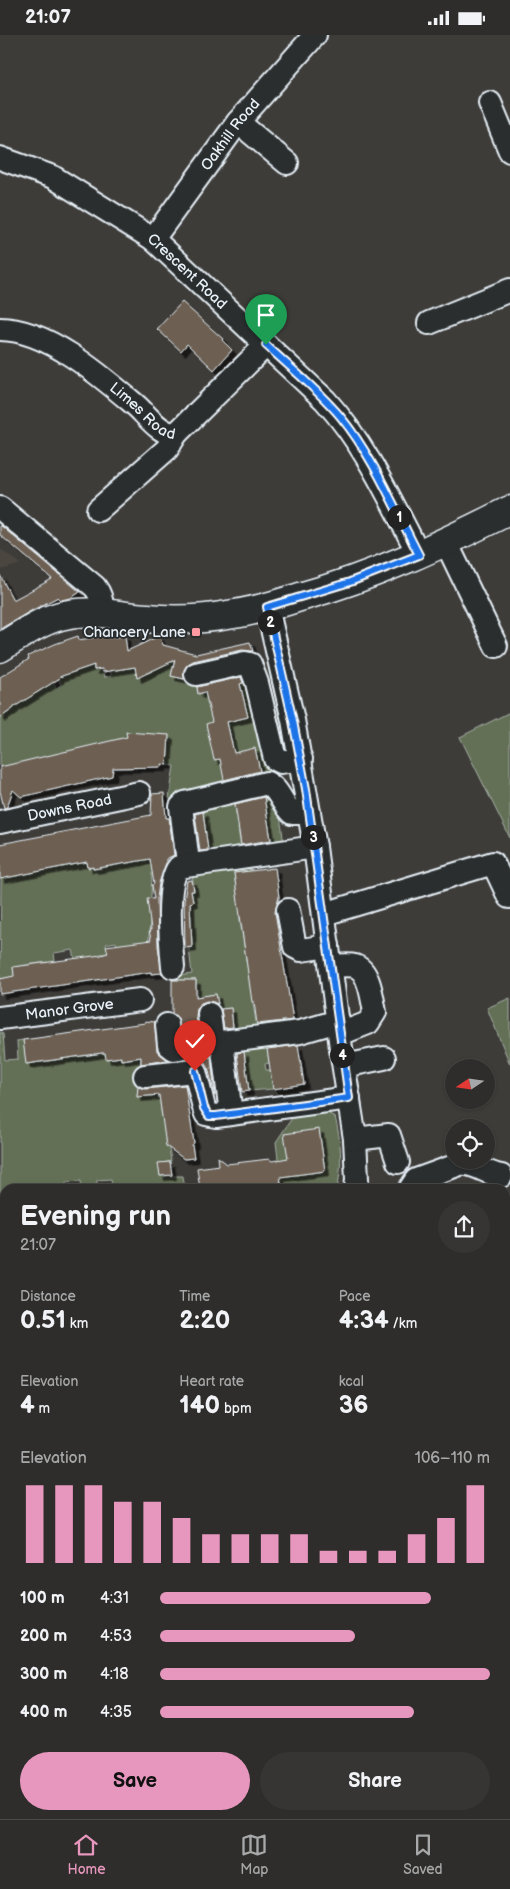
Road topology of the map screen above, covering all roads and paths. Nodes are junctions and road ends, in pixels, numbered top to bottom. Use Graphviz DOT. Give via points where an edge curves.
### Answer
graph roads {
  1 [pos="315,35"];
  2 [pos="490,103"];
  3 [pos="238,121"];
  4 [pos="510,151"];
  5 [pos="0,158"];
  6 [pos="286,163"];
  7 [pos="153,239"];
  8 [pos="510,290"];
  9 [pos="429,323"];
  10 [pos="0,329"];
  11 [pos="266,345"];
  12 [pos="176,434"];
  13 [pos="0,508"];
  14 [pos="98,510"];
  15 [pos="510,510"];
  16 [pos="446,542"];
  17 [pos="419,555"];
  18 [pos="267,607"];
  19 [pos="101,612"];
  20 [pos="0,648"];
  21 [pos="498,651"];
  22 [pos="196,674"];
  23 [pos="300,759"];
  24 [pos="140,793"];
  25 [pos="309,813"];
  26 [pos="0,822"];
  27 [pos="315,847"];
  28 [pos="187,854"];
  29 [pos="509,897"];
  30 [pos="288,910"];
  31 [pos="324,914"];
  32 [pos="329,956"];
  33 [pos="173,967"];
  34 [pos="140,1000"];
  35 [pos="210,1014"];
  36 [pos="0,1018"];
  37 [pos="166,1025"];
  38 [pos="339,1028"];
  39 [pos="218,1047"];
  40 [pos="384,1058"];
  41 [pos="344,1065"];
  42 [pos="145,1076"];
  43 [pos="349,1098"];
  44 [pos="231,1114"];
  45 [pos="356,1139"];
  46 [pos="398,1162"];
  47 [pos="501,1176"];
  48 [pos="356,1184"];
  49 [pos="413,1184"];
  1 -- 3 [label="street, Oakhill Road"];
  2 -- 4 [label="street"];
  3 -- 6 [label="street"];
  3 -- 7 [label="street, Oakhill Road"];
  5 -- 7 [label="street, Crescent Road" via="53,177"];
  7 -- 11 [label="street, Crescent Road"];
  8 -- 9 [label="street"];
  10 -- 12 [label="street, Limes Road" via="29,333 57,347 135,403 162,430"];
  11 -- 12 [label="street, Limes Road"];
  11 -- 17 [label="street, Crescent Road" via="325,400 353,433"];
  12 -- 14 [label="street" via="167,449"];
  13 -- 19 [label="street" via="95,587 101,597"];
  15 -- 16 [label="main road"];
  16 -- 17 [label="main road"];
  16 -- 21 [label="street"];
  17 -- 18 [label="main road" via="350,582"];
  18 -- 19 [label="main road" via="226,616 193,618 148,619"];
  18 -- 23 [label="street"];
  19 -- 20 [label="main road" via="54,618"];
  22 -- 23 [label="street" via="250,664 275,759 281,762"];
  23 -- 25 [label="street"];
  24 -- 26 [label="street, Downs Road"];
  25 -- 27 [label="street"];
  25 -- 28 [label="street" via="292,813 274,787 267,783 185,803 181,807"];
  27 -- 31 [label="street"];
  27 -- 33 [label="street" via="179,867 170,903"];
  29 -- 31 [label="street" via="494,863"];
  30 -- 32 [label="street" via="295,947"];
  31 -- 32 [label="street"];
  32 -- 38 [label="street"];
  32 -- 38 [label="street" via="358,968 365,975 375,1012 368,1023"];
  34 -- 36 [label="street, Manor Grove"];
  35 -- 39 [label="street"];
  37 -- 39 [label="street" via="169,1045 174,1049"];
  38 -- 39 [label="street"];
  38 -- 41 [label="street"];
  39 -- 44 [label="street"];
  40 -- 41 [label="street"];
  41 -- 43 [label="street"];
  42 -- 44 [label="street" via="193,1070 197,1073 206,1114"];
  43 -- 44 [label="street"];
  43 -- 45 [label="street"];
  45 -- 46 [label="street" via="390,1135"];
  45 -- 48 [label="street"];
  47 -- 49 [label="street" via="460,1164 416,1180"];
}
